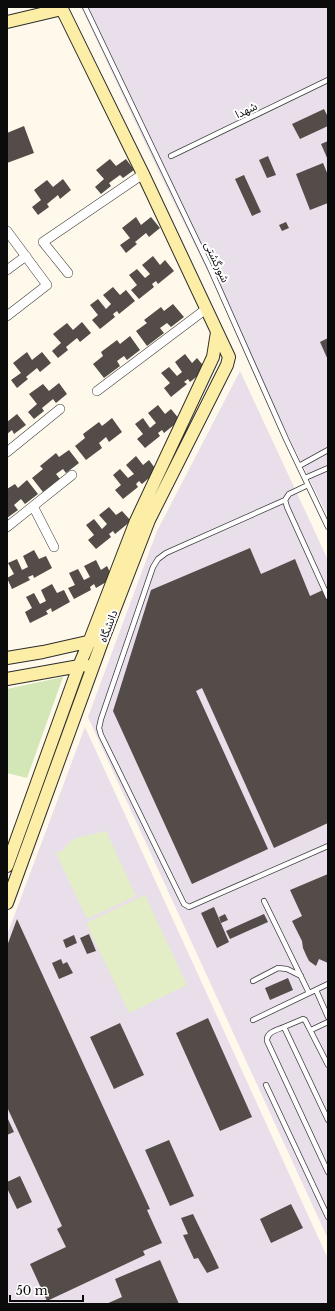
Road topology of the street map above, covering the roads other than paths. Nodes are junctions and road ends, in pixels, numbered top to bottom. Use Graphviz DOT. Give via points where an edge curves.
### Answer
graph roads {
  1 [pos="86,7"];
  2 [pos="62,8"];
  3 [pos="45,10"];
  4 [pos="7,22"];
  5 [pos="328,80"];
  6 [pos="171,156"];
  7 [pos="143,174"];
  8 [pos="7,231"];
  9 [pos="26,256"];
  10 [pos="7,270"];
  11 [pos="68,273"];
  12 [pos="206,309"];
  13 [pos="7,316"];
  14 [pos="217,332"];
  15 [pos="97,392"];
  16 [pos="60,409"];
  17 [pos="328,450"];
  18 [pos="7,452"];
  19 [pos="299,466"];
  20 [pos="328,468"];
  21 [pos="72,475"];
  22 [pos="305,478"];
  23 [pos="308,485"];
  24 [pos="285,500"];
  25 [pos="33,506"];
  26 [pos="7,527"];
  27 [pos="328,527"];
  28 [pos="54,547"];
  29 [pos="328,597"];
  30 [pos="103,639"];
  31 [pos="90,640"];
  32 [pos="7,658"];
  33 [pos="94,664"];
  34 [pos="79,666"];
  35 [pos="7,679"];
  36 [pos="328,846"];
  37 [pos="7,866"];
  38 [pos="264,901"];
  39 [pos="7,903"];
  40 [pos="301,976"];
  41 [pos="253,981"];
  42 [pos="328,984"];
  43 [pos="316,990"];
  44 [pos="309,993"];
  45 [pos="328,1017"];
  46 [pos="253,1020"];
  47 [pos="328,1022"];
  48 [pos="284,1027"];
  49 [pos="311,1030"];
  50 [pos="328,1065"];
  51 [pos="266,1085"];
  52 [pos="328,1120"];
  53 [pos="328,1172"];
  54 [pos="328,1217"];
  1 -- 19 [label="lane, شورگشتی" via="210,268"];
  2 -- 3 [label="street"];
  2 -- 7 [label="street"];
  3 -- 4 [label="street"];
  5 -- 6 [label="lane, شهدا"];
  7 -- 11 [label="street" via="43,242"];
  7 -- 12 [label="street"];
  8 -- 9 [label="street"];
  9 -- 10 [label="street"];
  9 -- 13 [label="street" via="47,285"];
  12 -- 14 [label="street"];
  12 -- 15 [label="street"];
  14 -- 30 [label="street, دانشگاه" via="229,357 227,365 148,520"];
  14 -- 31 [label="street, دانشگاه" via="213,357 136,521"];
  16 -- 18 [label="street"];
  17 -- 19 [label="lane"];
  19 -- 22 [label="lane, شورگشتی"];
  20 -- 22 [label="lane"];
  21 -- 25 [label="street"];
  22 -- 23 [label="lane, شورگشتی"];
  23 -- 24 [label="lane" via="289,494"];
  23 -- 27 [label="lane, شورگشتی"];
  24 -- 29 [label="lane"];
  24 -- 36 [label="lane" via="166,553 158,559 153,567 99,728 184,904 189,907"];
  25 -- 26 [label="street"];
  25 -- 28 [label="street"];
  30 -- 31 [label="street"];
  30 -- 33 [label="street, دانشگاه"];
  31 -- 32 [label="street"];
  31 -- 34 [label="street, دانشگاه"];
  33 -- 34 [label="street"];
  33 -- 39 [label="street, دانشگاه"];
  34 -- 35 [label="street"];
  34 -- 37 [label="street, دانشگاه"];
  38 -- 40 [label="lane"];
  40 -- 41 [label="lane" via="278,968"];
  40 -- 44 [label="lane"];
  42 -- 43 [label="lane"];
  43 -- 44 [label="lane"];
  43 -- 45 [label="lane"];
  44 -- 46 [label="lane"];
  47 -- 49 [label="lane"];
  48 -- 49 [label="lane" via="302,1019 308,1022"];
  48 -- 52 [label="lane"];
  48 -- 53 [label="lane" via="268,1034 267,1041"];
  49 -- 50 [label="lane"];
  51 -- 54 [label="lane"];
}
